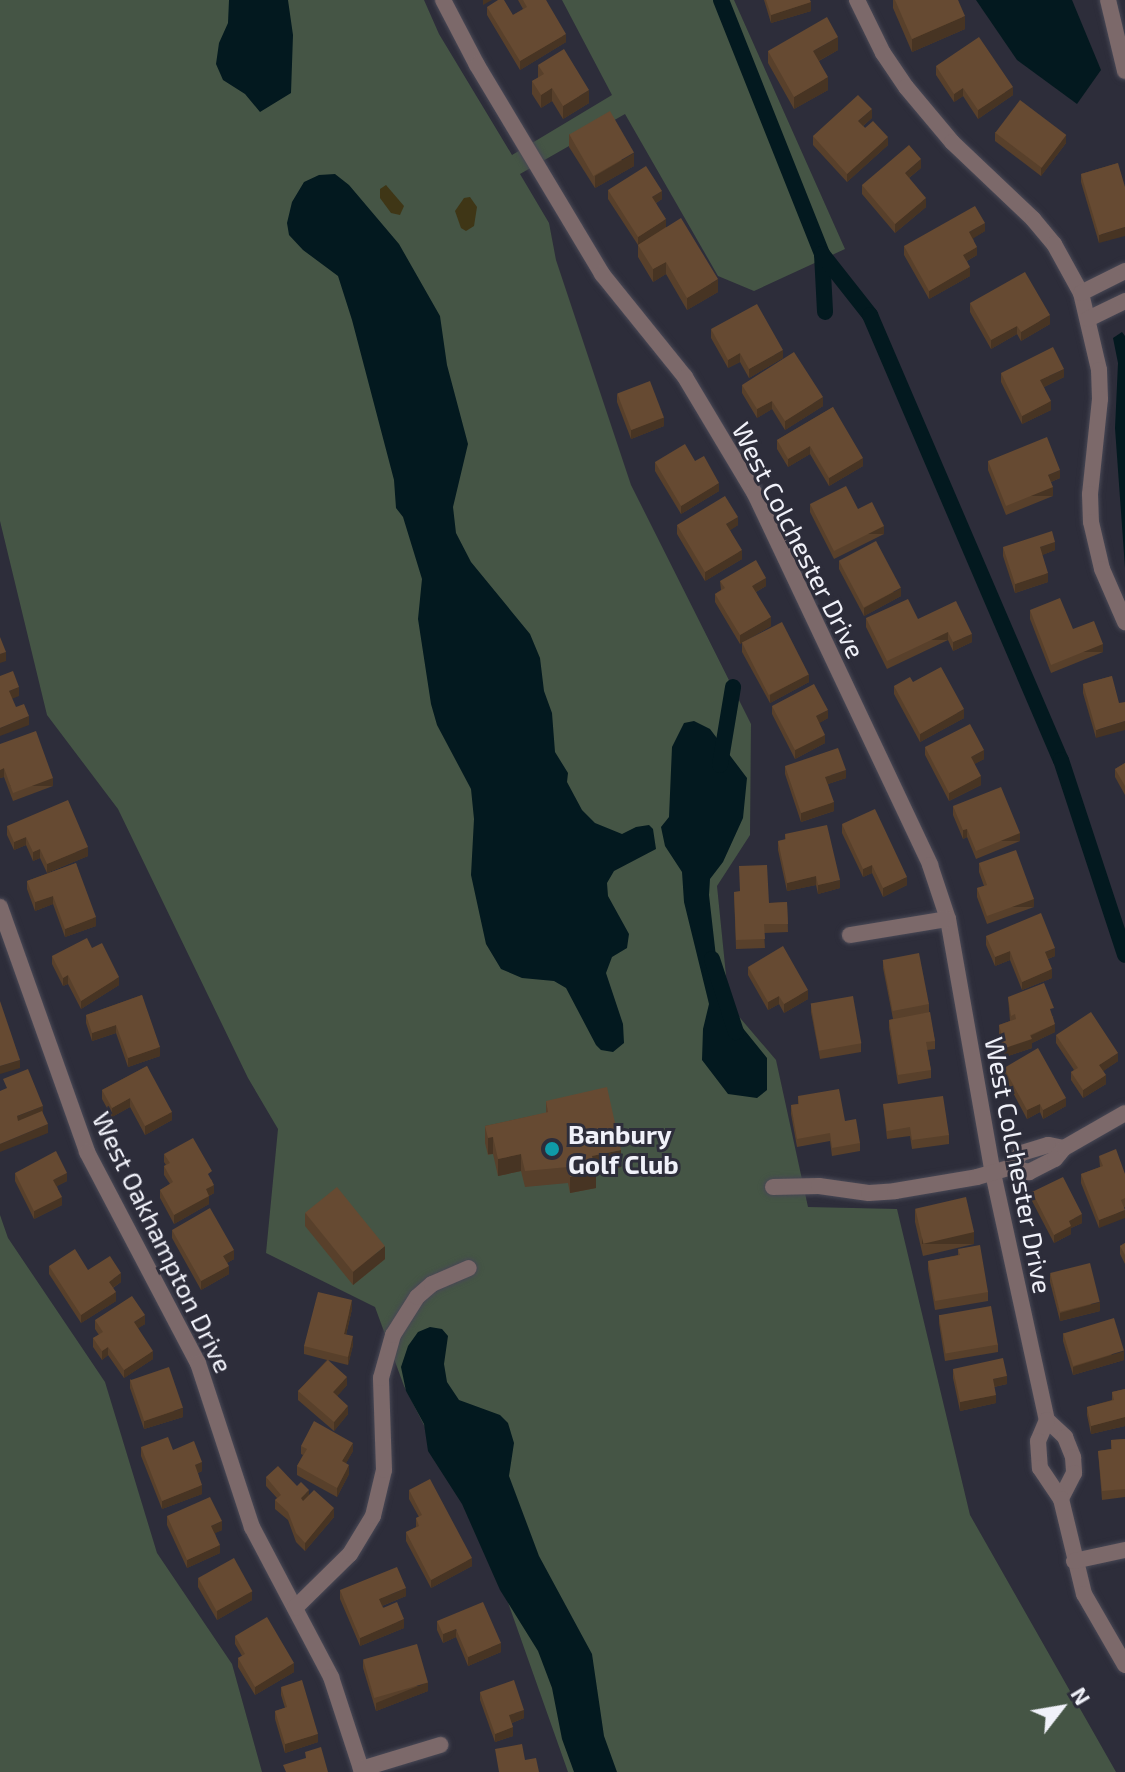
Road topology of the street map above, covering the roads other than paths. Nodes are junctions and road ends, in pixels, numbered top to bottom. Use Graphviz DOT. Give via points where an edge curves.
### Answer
graph roads {
  1 [pos="443,0"];
  2 [pos="857,0"];
  3 [pos="1108,0"];
  4 [pos="1125,71"];
  5 [pos="1125,271"];
  6 [pos="1081,293"];
  7 [pos="1125,301"];
  8 [pos="1088,319"];
  9 [pos="1125,622"];
  10 [pos="0,907"];
  11 [pos="948,919"];
  12 [pos="850,935"];
  13 [pos="1125,1113"];
  14 [pos="993,1173"];
  15 [pos="773,1187"];
  16 [pos="469,1268"];
  17 [pos="1047,1420"];
  18 [pos="1061,1499"];
  19 [pos="1125,1550"];
  20 [pos="1074,1561"];
  21 [pos="295,1608"];
  22 [pos="1125,1665"];
  23 [pos="440,1745"];
  24 [pos="361,1771"];
  1 -- 11 [label="street, West Colchester Drive" via="602,274 685,377 755,494 930,865"];
  2 -- 6 [label="street" via="906,87 952,142 1033,219 1054,244"];
  3 -- 4 [label="street"];
  5 -- 6 [label="street"];
  6 -- 8 [label="street"];
  7 -- 8 [label="street"];
  8 -- 9 [label="street" via="1100,399 1091,522 1102,569"];
  10 -- 21 [label="street, West Oakhampton Drive" via="87,1152 198,1363 252,1527"];
  11 -- 12 [label="street"];
  11 -- 14 [label="street, West Colchester Drive"];
  13 -- 14 [label="street" via="1064,1148 1048,1145 1021,1153 1011,1167"];
  14 -- 15 [label="street" via="869,1193"];
  14 -- 17 [label="street, West Colchester Drive"];
  16 -- 21 [label="street" via="432,1284 417,1297 393,1335 381,1378 384,1470 373,1516 350,1554"];
  17 -- 18 [label="street, West Colchester Drive" via="1037,1456 1048,1485"];
  17 -- 18 [label="street, West Colchester Drive" via="1065,1437 1073,1457 1074,1473"];
  18 -- 20 [label="street, West Colchester Drive"];
  19 -- 20 [label="street"];
  20 -- 22 [label="street, West Colchester Drive" via="1084,1594"];
  21 -- 24 [label="street, West Oakhampton Drive" via="331,1677"];
  23 -- 24 [label="street"];
}
